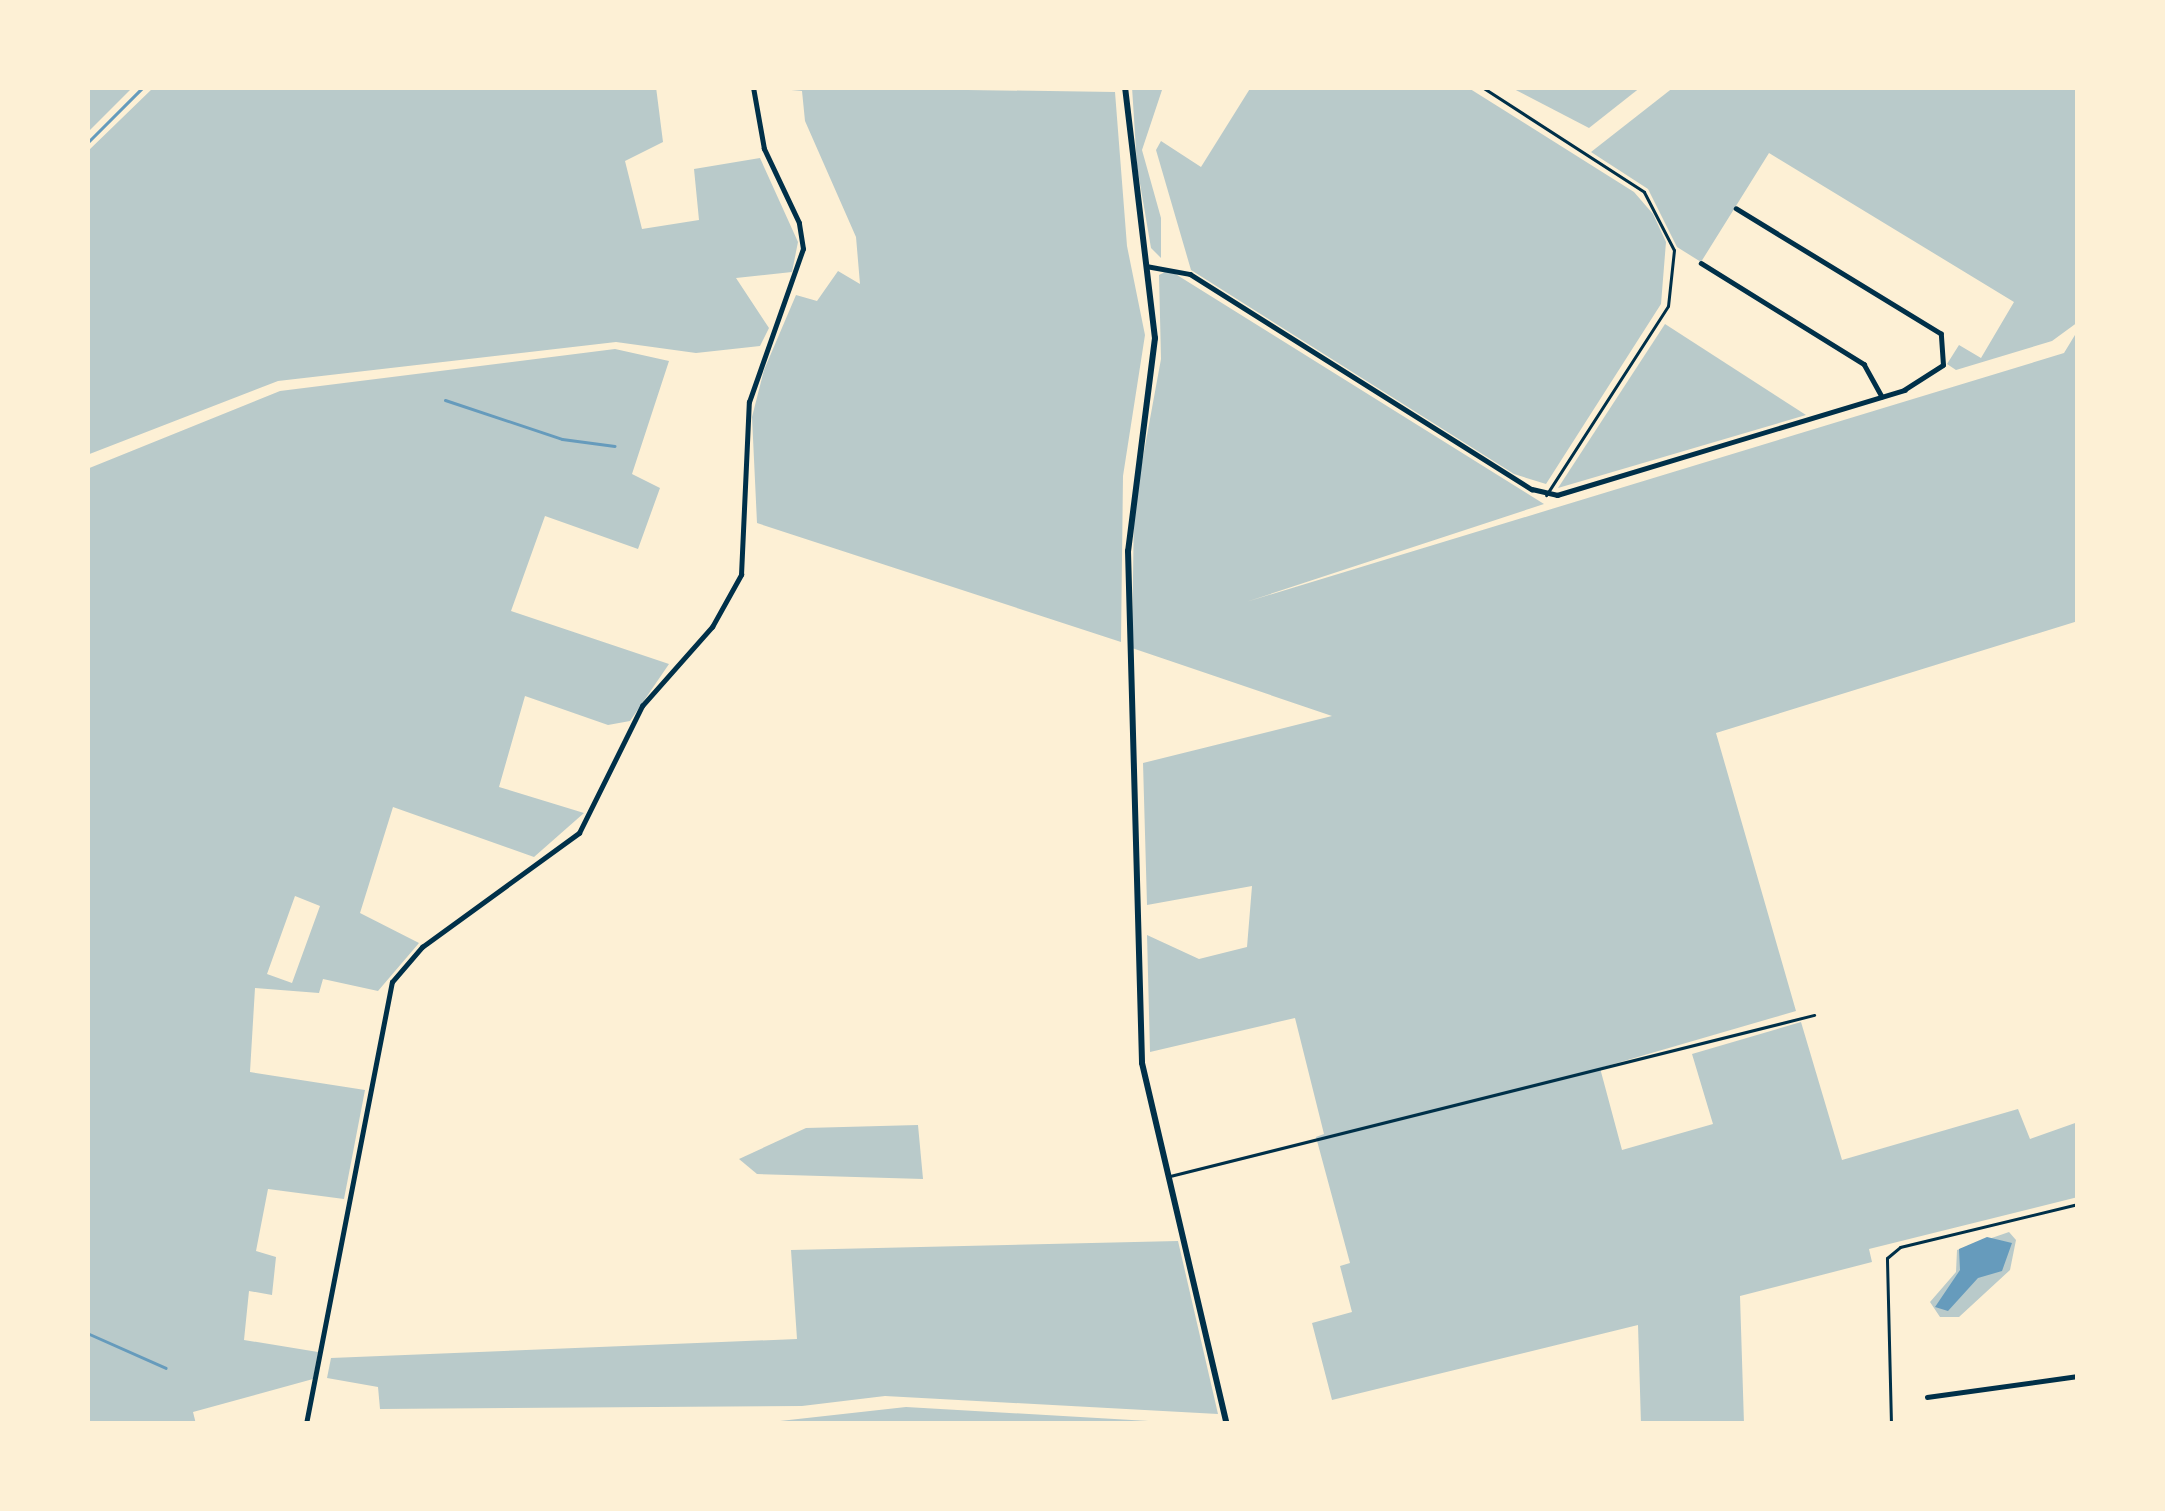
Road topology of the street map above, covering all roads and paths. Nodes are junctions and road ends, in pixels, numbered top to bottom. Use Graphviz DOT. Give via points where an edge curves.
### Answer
graph roads {
  1 [pos="753,87"];
  2 [pos="1125,87"];
  3 [pos="1482,87"];
  4 [pos="1736,209"];
  5 [pos="1701,263"];
  6 [pos="1146,266"];
  7 [pos="1882,396"];
  8 [pos="1546,495"];
  9 [pos="1814,1015"];
  10 [pos="1168,1176"];
  11 [pos="2078,1204"];
  12 [pos="2078,1376"];
  13 [pos="1927,1397"];
  14 [pos="306,1424"];
  15 [pos="1227,1424"];
  16 [pos="1891,1424"];
  1 -- 14 [label="street" via="764,148 800,223 803,249 749,402 741,575 712,627 643,706 579,833 422,947 392,982"];
  2 -- 6 [label="street"];
  3 -- 8 [label="lane" via="1644,192 1674,250 1667,306"];
  4 -- 7 [label="street" via="1941,334 1947,350 1936,372"];
  5 -- 7 [label="street" via="1864,364"];
  6 -- 8 [label="street" via="1190,274"];
  6 -- 10 [label="street" via="1155,338 1130,484 1128,667 1140,821 1141,1048"];
  7 -- 8 [label="street"];
  9 -- 10 [label="lane"];
  10 -- 15 [label="street"];
  11 -- 16 [label="path" via="1900,1247 1887,1258"];
  12 -- 13 [label="street"];
}
